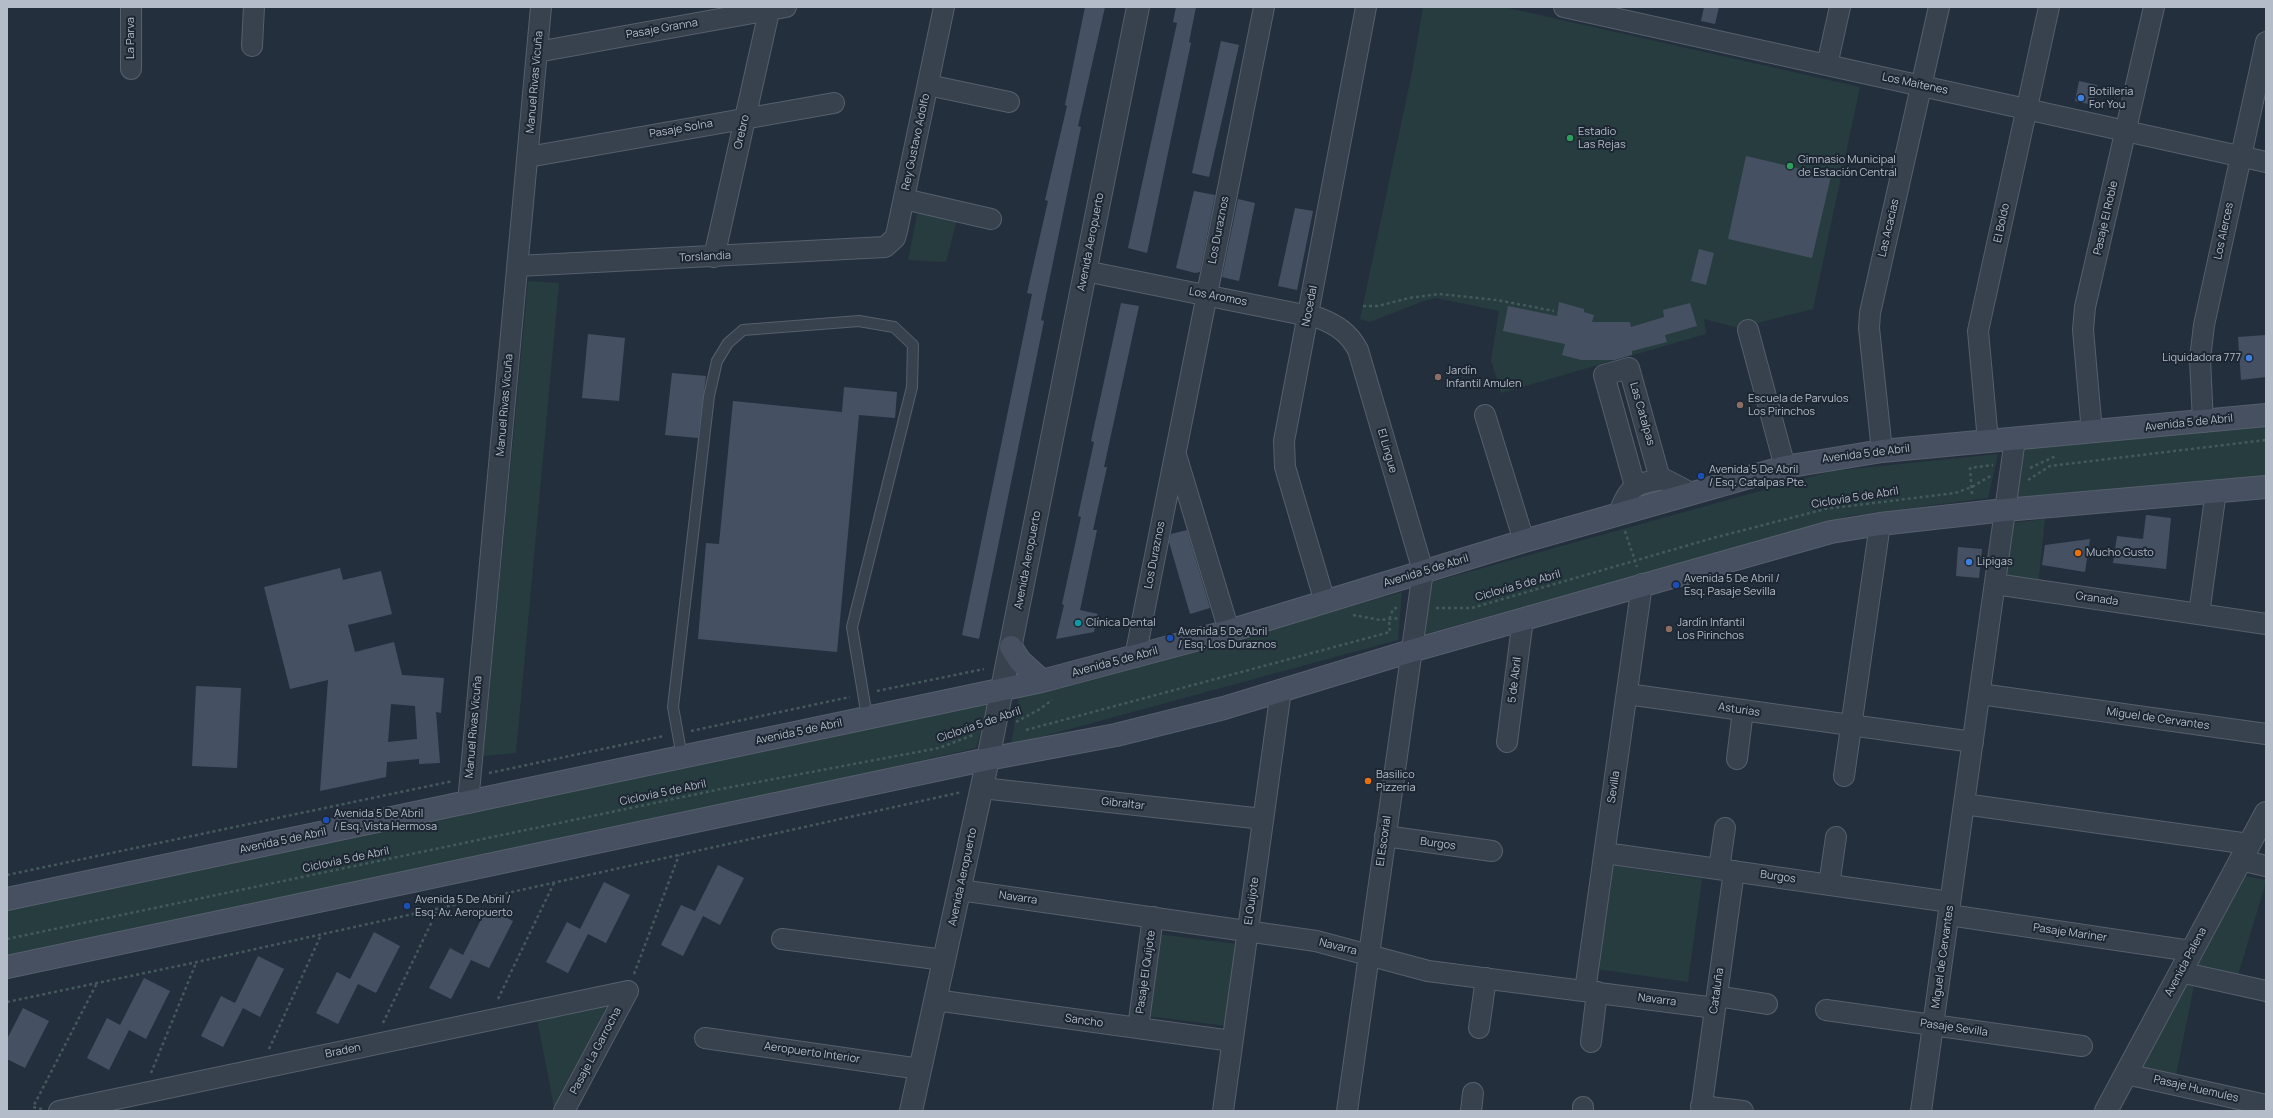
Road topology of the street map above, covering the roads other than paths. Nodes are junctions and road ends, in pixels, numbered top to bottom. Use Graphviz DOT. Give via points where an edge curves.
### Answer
graph roads {
  1 [pos="131,7"];
  2 [pos="254,7"];
  3 [pos="542,7"];
  4 [pos="944,7"];
  5 [pos="1138,7"];
  6 [pos="1264,7"];
  7 [pos="1366,7"];
  8 [pos="1566,7"];
  9 [pos="1840,7"];
  10 [pos="1938,7"];
  11 [pos="2049,7"];
  12 [pos="2154,7"];
  13 [pos="775,8"];
  14 [pos="2266,42"];
  15 [pos="252,46"];
  16 [pos="537,52"];
  17 [pos="1827,65"];
  18 [pos="131,69"];
  19 [pos="928,85"];
  20 [pos="1921,86"];
  21 [pos="834,102"];
  22 [pos="1009,102"];
  23 [pos="2027,109"];
  24 [pos="745,118"];
  25 [pos="2127,131"];
  26 [pos="2241,156"];
  27 [pos="528,157"];
  28 [pos="2266,162"];
  29 [pos="904,199"];
  30 [pos="991,219"];
  31 [pos="890,244"];
  32 [pos="714,257"];
  33 [pos="518,266"];
  34 [pos="1085,270"];
  35 [pos="1207,295"];
  36 [pos="1308,315"];
  37 [pos="1748,330"];
  38 [pos="1347,334"];
  39 [pos="1485,415"];
  40 [pos="2266,415"];
  41 [pos="2203,422"];
  42 [pos="2092,432"];
  43 [pos="1999,440"];
  44 [pos="1882,451"];
  45 [pos="1176,453"];
  46 [pos="1785,467"];
  47 [pos="1660,479"];
  48 [pos="1635,486"];
  49 [pos="2266,487"];
  50 [pos="2216,491"];
  51 [pos="1691,493"];
  52 [pos="2005,510"];
  53 [pos="1619,513"];
  54 [pos="1880,524"];
  55 [pos="1524,541"];
  56 [pos="1423,571"];
  57 [pos="1642,584"];
  58 [pos="1995,584"];
  59 [pos="1325,602"];
  60 [pos="2199,614"];
  61 [pos="1523,619"];
  62 [pos="2266,624"];
  63 [pos="1229,631"];
  64 [pos="1011,647"];
  65 [pos="1411,651"];
  66 [pos="1135,657"];
  67 [pos="1042,681"];
  68 [pos="1002,689"];
  69 [pos="1281,690"];
  70 [pos="1627,694"];
  71 [pos="1980,694"];
  72 [pos="1743,710"];
  73 [pos="867,717"];
  74 [pos="1852,725"];
  75 [pos="2266,734"];
  76 [pos="1507,742"];
  77 [pos="1973,742"];
  78 [pos="682,757"];
  79 [pos="1737,759"];
  80 [pos="988,760"];
  81 [pos="1844,776"];
  82 [pos="982,788"];
  83 [pos="468,802"];
  84 [pos="1964,804"];
  85 [pos="2266,813"];
  86 [pos="1263,819"];
  87 [pos="1725,828"];
  88 [pos="1385,836"];
  89 [pos="1836,837"];
  90 [pos="1492,851"];
  91 [pos="2245,852"];
  92 [pos="1605,853"];
  93 [pos="2266,866"];
  94 [pos="1726,870"];
  95 [pos="1829,885"];
  96 [pos="960,890"];
  97 [pos="7,899"];
  98 [pos="1950,908"];
  99 [pos="1154,917"];
  100 [pos="1248,930"];
  101 [pos="782,939"];
  102 [pos="2192,951"];
  103 [pos="1368,954"];
  104 [pos="944,960"];
  105 [pos="7,967"];
  106 [pos="2180,972"];
  107 [pos="1486,978"];
  108 [pos="628,991"];
  109 [pos="2266,991"];
  110 [pos="1591,992"];
  111 [pos="935,1000"];
  112 [pos="1716,1002"];
  113 [pos="1767,1004"];
  114 [pos="1826,1010"];
  115 [pos="1933,1025"];
  116 [pos="1138,1028"];
  117 [pos="1479,1028"];
  118 [pos="704,1038"];
  119 [pos="1232,1041"];
  120 [pos="1591,1042"];
  121 [pos="2082,1046"];
  122 [pos="920,1069"];
  123 [pos="2126,1074"];
  124 [pos="2266,1105"];
  125 [pos="1701,1108"];
  126 [pos="52,1110"];
  127 [pos="564,1111"];
  128 [pos="911,1111"];
  129 [pos="1222,1111"];
  130 [pos="1346,1111"];
  131 [pos="1743,1111"];
  132 [pos="1921,1111"];
  133 [pos="2106,1111"];
  1 -- 18 [label="street, La Parva"];
  2 -- 15 [label="street"];
  3 -- 16 [label="street, Manuel Rivas Vicuña"];
  4 -- 19 [label="street, Rey Gustavo Adolfo"];
  5 -- 34 [label="street, Avenida Aeropuerto"];
  6 -- 35 [label="street, Los Duraznos"];
  7 -- 36 [label="street, Nocedal"];
  8 -- 17 [label="street, Los Maitenes"];
  9 -- 17 [label="street"];
  10 -- 20 [label="street, Las Acacias"];
  11 -- 23 [label="street, El Boldo"];
  12 -- 25 [label="street, Pasaje El Roble"];
  13 -- 16 [label="street, Pasaje Granna"];
  13 -- 24 [label="street, Orebro"];
  14 -- 26 [label="street, Los Alerces"];
  16 -- 27 [label="street, Manuel Rivas Vicuña"];
  17 -- 20 [label="street, Los Maitenes"];
  19 -- 22 [label="street, Rey Gustavo Adolfo"];
  19 -- 29 [label="street, Rey Gustavo Adolfo"];
  20 -- 23 [label="street, Los Maitenes"];
  20 -- 44 [label="street, Las Acacias" via="1869,321"];
  21 -- 24 [label="street, Pasaje Solna"];
  23 -- 25 [label="street, Los Maitenes"];
  23 -- 43 [label="street, El Boldo" via="1978,331"];
  24 -- 27 [label="street, Pasaje Solna"];
  24 -- 32 [label="street, Orebro"];
  25 -- 26 [label="street, Los Maitenes"];
  25 -- 42 [label="street, Pasaje El Roble" via="2083,319"];
  26 -- 28 [label="street, Los Maitenes"];
  26 -- 41 [label="street, Los Alerces" via="2201,339"];
  27 -- 33 [label="street, Manuel Rivas Vicuña"];
  29 -- 30 [label="street, Rey Gustavo Adolfo"];
  29 -- 31 [label="street, Rey Gustavo Adolfo" via="897,231"];
  31 -- 32 [label="street, Torslandia" via="879,249"];
  32 -- 33 [label="street, Torslandia"];
  33 -- 83 [label="street, Manuel Rivas Vicuña"];
  34 -- 35 [label="street, Los Aromos"];
  34 -- 64 [label="street, Avenida Aeropuerto"];
  35 -- 36 [label="street, Los Aromos"];
  35 -- 45 [label="street, Los Duraznos"];
  36 -- 38 [label="street, Los Aromos" via="1330,322"];
  36 -- 59 [label="street, Nocedal" via="1283,454"];
  37 -- 46 [label="street"];
  38 -- 56 [label="street, El Lingue" via="1358,350"];
  39 -- 55 [label="street"];
  40 -- 41 [label="main road, Avenida 5 de Abril"];
  41 -- 42 [label="main road, Avenida 5 de Abril"];
  42 -- 43 [label="main road, Avenida 5 de Abril"];
  43 -- 44 [label="main road, Avenida 5 de Abril"];
  43 -- 52 [label="street, Miguel de Cervantes" via="2010,478"];
  44 -- 46 [label="main road, Avenida 5 de Abril"];
  45 -- 63 [label="street, Los Duraznos"];
  45 -- 66 [label="street, Los Duraznos"];
  46 -- 51 [label="main road, Avenida 5 de Abril"];
  47 -- 48 [label="street"];
  47 -- 48 [label="street, Las Catalpas" via="1629,368 1604,376"];
  47 -- 51 [label="street" via="1670,480"];
  48 -- 53 [label="street" via="1628,493"];
  49 -- 50 [label="main road"];
  50 -- 52 [label="main road"];
  50 -- 60 [label="street"];
  51 -- 53 [label="main road, Avenida 5 de Abril"];
  52 -- 54 [label="main road"];
  52 -- 58 [label="street, Miguel de Cervantes"];
  53 -- 55 [label="main road, Avenida 5 de Abril"];
  54 -- 57 [label="main road" via="1809,537"];
  54 -- 74 [label="street"];
  55 -- 56 [label="main road, Avenida 5 de Abril"];
  56 -- 59 [label="main road, Avenida 5 de Abril"];
  56 -- 65 [label="street, El Escorial"];
  57 -- 61 [label="main road"];
  57 -- 70 [label="street, Sevilla"];
  58 -- 60 [label="street, Granada"];
  58 -- 71 [label="street, Miguel de Cervantes"];
  59 -- 63 [label="main road, Avenida 5 de Abril"];
  60 -- 62 [label="street, Granada"];
  61 -- 65 [label="main road"];
  61 -- 76 [label="street, 5 de Abril"];
  63 -- 66 [label="main road, Avenida 5 de Abril"];
  64 -- 67 [label="main road" via="1020,661"];
  64 -- 68 [label="street, Avenida Aeropuerto"];
  65 -- 69 [label="main road"];
  65 -- 88 [label="street, El Escorial"];
  66 -- 67 [label="main road, Avenida 5 de Abril"];
  67 -- 68 [label="main road, Avenida 5 de Abril"];
  68 -- 73 [label="main road, Avenida 5 de Abril"];
  68 -- 80 [label="street, Avenida Aeropuerto"];
  69 -- 80 [label="main road" via="1224,708 1116,735"];
  69 -- 86 [label="street, El Quijote"];
  70 -- 72 [label="street, Asturias"];
  70 -- 92 [label="street, Sevilla"];
  71 -- 75 [label="street, Miguel de Cervantes"];
  71 -- 77 [label="street, Miguel de Cervantes"];
  72 -- 74 [label="street, Asturias"];
  72 -- 79 [label="street"];
  73 -- 78 [label="main road, Avenida 5 de Abril"];
  73 -- 78 [label="lane" via="852,627 912,387 913,345 894,327 859,321 743,330 728,343 717,361 709,396 673,707"];
  74 -- 77 [label="street, Asturias"];
  74 -- 81 [label="street"];
  77 -- 84 [label="street, Miguel de Cervantes"];
  78 -- 83 [label="main road, Avenida 5 de Abril"];
  80 -- 82 [label="street, Avenida Aeropuerto"];
  80 -- 105 [label="main road"];
  82 -- 86 [label="street, Gibraltar"];
  82 -- 96 [label="street, Avenida Aeropuerto"];
  83 -- 97 [label="main road, Avenida 5 de Abril"];
  84 -- 91 [label="street"];
  84 -- 98 [label="street, Miguel de Cervantes"];
  85 -- 91 [label="street, Avenida Palena"];
  86 -- 100 [label="street, El Quijote"];
  87 -- 94 [label="street, Cataluña"];
  88 -- 90 [label="street, Burgos"];
  88 -- 103 [label="street, El Escorial"];
  89 -- 95 [label="street"];
  91 -- 93 [label="street"];
  91 -- 102 [label="street, Avenida Palena"];
  92 -- 94 [label="street, Burgos"];
  92 -- 110 [label="street, Sevilla"];
  94 -- 95 [label="street, Burgos"];
  94 -- 112 [label="street, Cataluña"];
  95 -- 98 [label="street, Burgos"];
  96 -- 99 [label="street, Navarra"];
  96 -- 104 [label="street, Avenida Aeropuerto"];
  98 -- 102 [label="street, Pasaje Mariner"];
  98 -- 115 [label="street, Miguel de Cervantes"];
  99 -- 100 [label="street, Navarra"];
  99 -- 116 [label="street, Pasaje El Quijote"];
  100 -- 103 [label="street, Navarra" via="1330,944"];
  100 -- 119 [label="street, El Quijote"];
  101 -- 104 [label="street"];
  102 -- 106 [label="street, Avenida Palena"];
  103 -- 107 [label="street, Navarra" via="1417,969"];
  103 -- 130 [label="street, El Escorial"];
  104 -- 111 [label="street, Avenida Aeropuerto"];
  106 -- 109 [label="street"];
  106 -- 123 [label="street, Avenida Palena"];
  107 -- 110 [label="street, Navarra"];
  107 -- 117 [label="street"];
  108 -- 126 [label="street, Braden"];
  108 -- 127 [label="street, Pasaje La Garrocha"];
  110 -- 112 [label="street, Navarra"];
  110 -- 120 [label="street, Sevilla"];
  111 -- 116 [label="street, Sancho"];
  111 -- 122 [label="street, Avenida Aeropuerto"];
  112 -- 113 [label="street, Navarra"];
  112 -- 125 [label="street, Cataluña"];
  114 -- 115 [label="street, Pasaje Sevilla"];
  115 -- 121 [label="street, Pasaje Sevilla"];
  115 -- 132 [label="street, Miguel de Cervantes"];
  116 -- 119 [label="street, Sancho"];
  118 -- 122 [label="street, Aeropuerto Interior"];
  119 -- 129 [label="street, El Quijote"];
  122 -- 128 [label="street, Avenida Aeropuerto"];
  123 -- 124 [label="street, Pasaje Huemules"];
  123 -- 133 [label="street, Avenida Palena"];
  125 -- 131 [label="street"];
}
